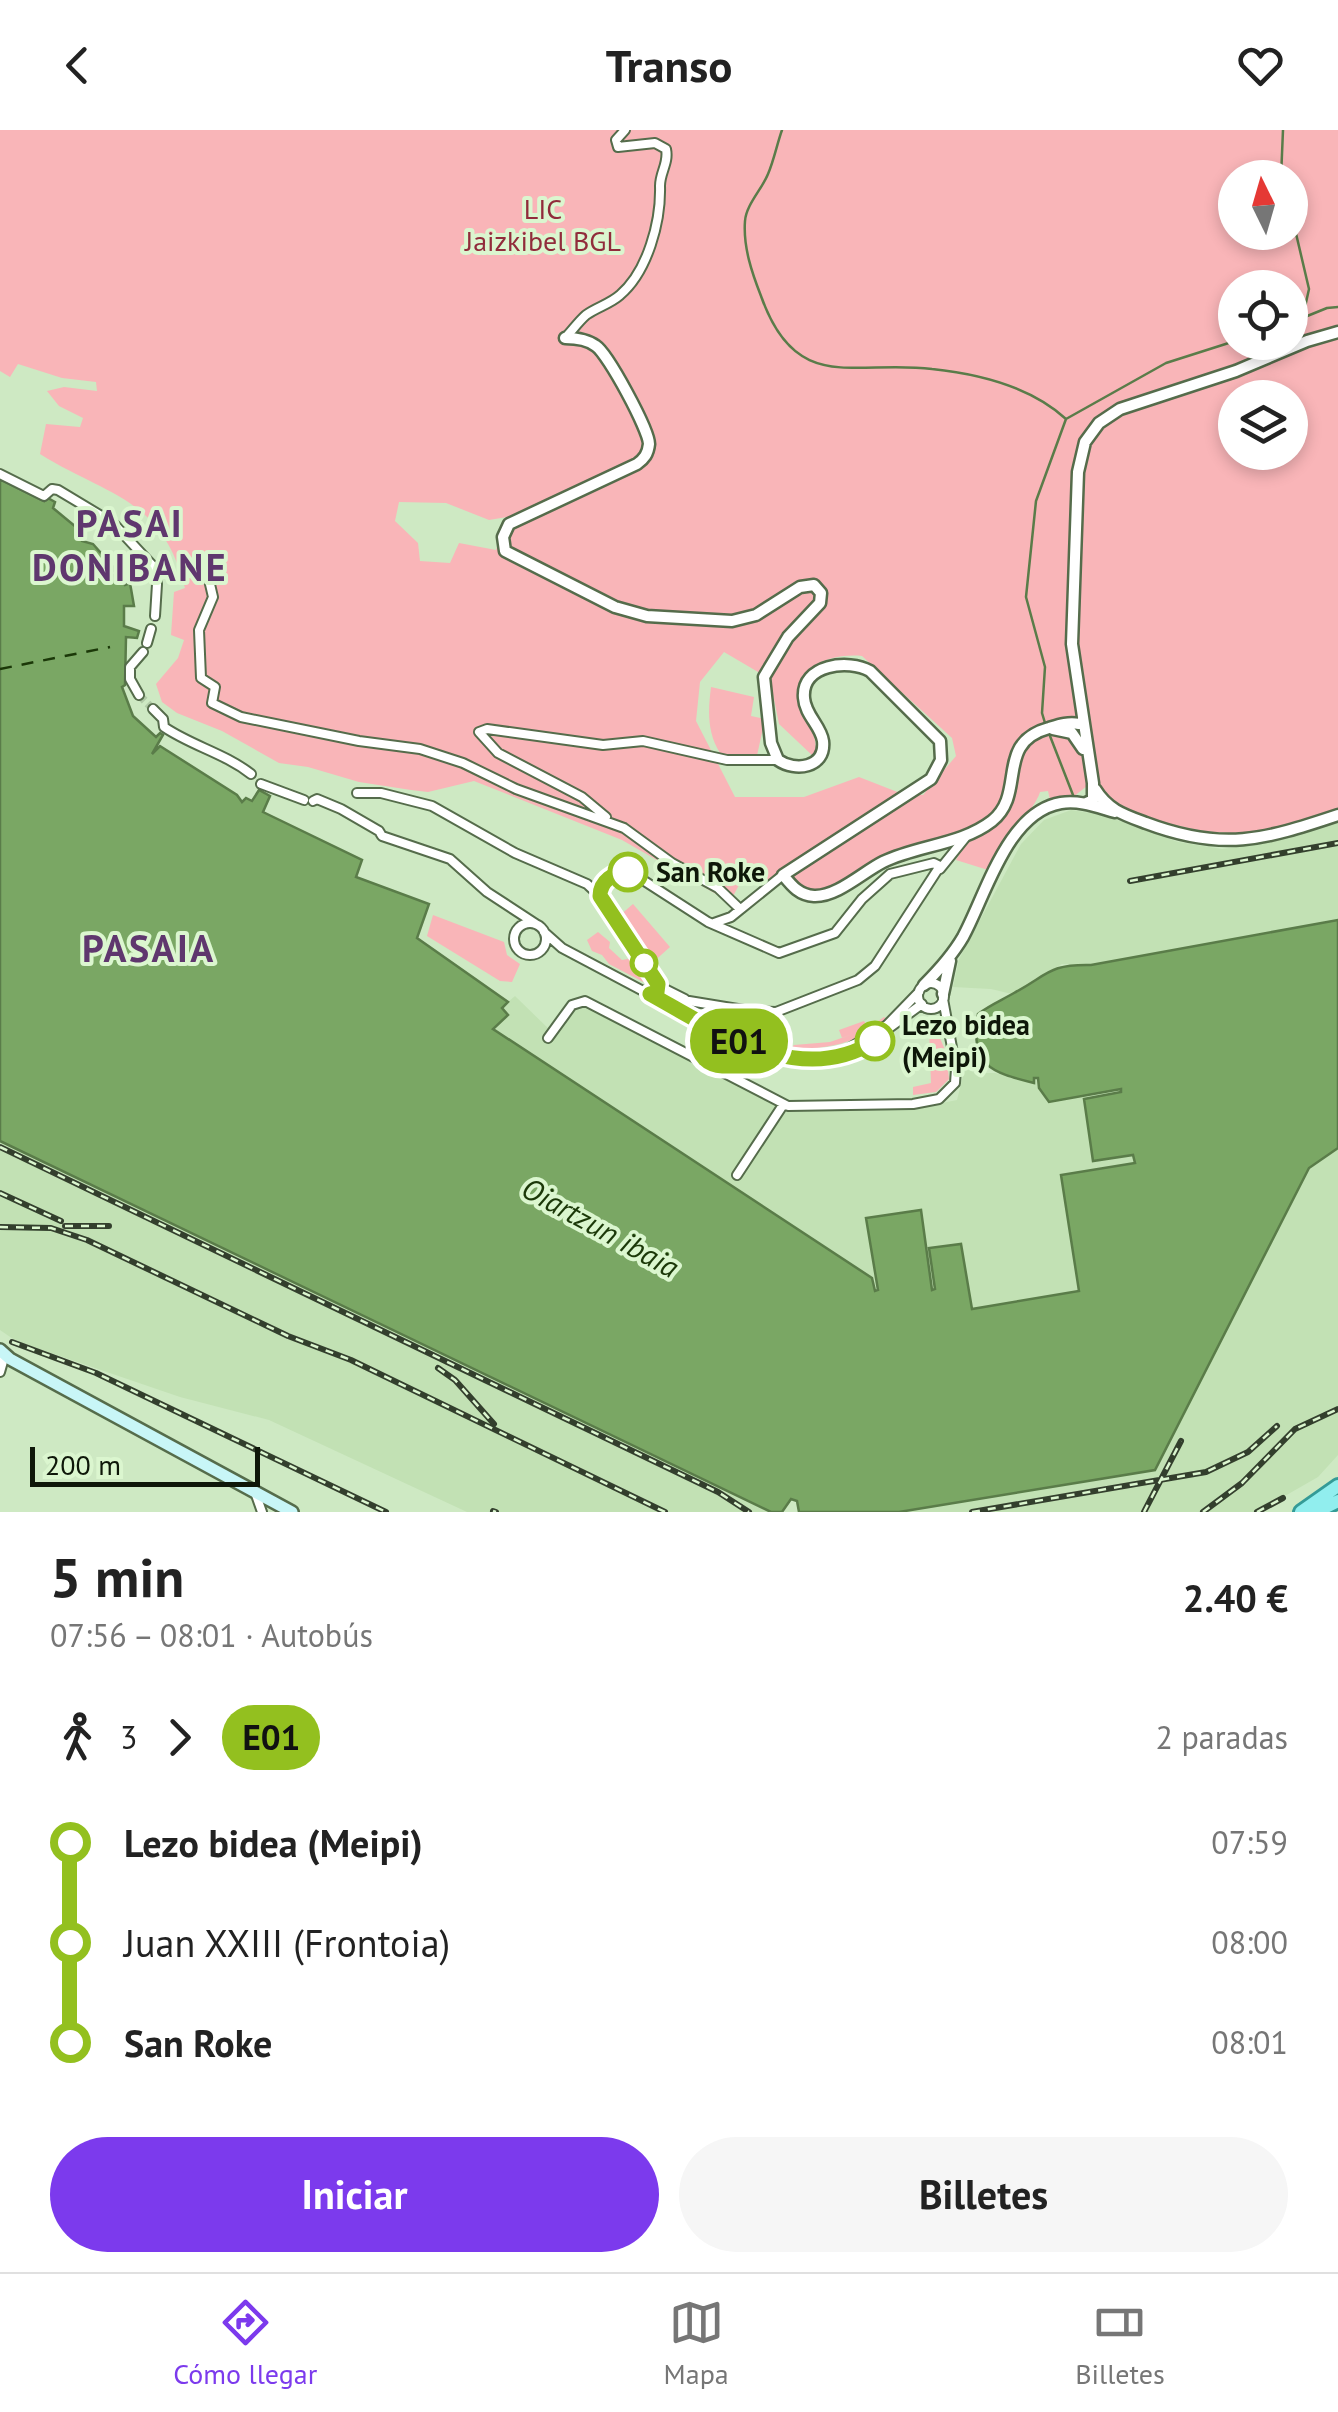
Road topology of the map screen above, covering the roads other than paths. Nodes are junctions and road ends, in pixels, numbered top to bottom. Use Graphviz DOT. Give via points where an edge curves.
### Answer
graph roads {
  1 [pos="626,130"];
  2 [pos="1338,332"];
  3 [pos="565,338"];
  4 [pos="0,474"];
  5 [pos="205,563"];
  6 [pos="154,616"];
  7 [pos="151,629"];
  8 [pos="139,695"];
  9 [pos="153,710"];
  10 [pos="1079,717"];
  11 [pos="1063,727"];
  12 [pos="1085,747"];
  13 [pos="778,760"];
  14 [pos="252,774"];
  15 [pos="1093,783"];
  16 [pos="262,784"];
  17 [pos="357,793"];
  18 [pos="1085,803"];
  19 [pos="1115,812"];
  20 [pos="1338,815"];
  21 [pos="611,822"];
  22 [pos="970,834"];
  23 [pos="940,867"];
  24 [pos="784,875"];
  25 [pos="600,896"];
  26 [pos="740,909"];
  27 [pos="708,922"];
  28 [pos="536,924"];
  29 [pos="544,932"];
  30 [pos="542,948"];
  31 [pos="562,948"];
  32 [pos="952,956"];
  33 [pos="658,984"];
  34 [pos="921,989"];
  35 [pos="650,994"];
  36 [pos="943,997"];
  37 [pos="689,1000"];
  38 [pos="664,1002"];
  39 [pos="926,1006"];
  40 [pos="680,1010"];
  41 [pos="948,1035"];
  42 [pos="548,1038"];
  43 [pos="824,1059"];
  44 [pos="782,1104"];
  45 [pos="737,1175"];
  46 [pos="4,1356"];
  47 [pos="0,1372"];
  48 [pos="1338,1486"];
  49 [pos="252,1492"];
  50 [pos="1338,1501"];
  51 [pos="262,1512"];
  52 [pos="292,1512"];
  53 [pos="1301,1512"];
  54 [pos="1316,1512"];
  1 -- 3 [label="street" via="618,147 666,148 647,254 630,285"];
  2 -- 10 [label="street" via="1120,409 1089,436 1078,472 1072,644"];
  3 -- 13 [label="street" via="600,350 645,426 649,448 637,464 508,524 504,552 615,608 647,616 732,621 814,585 822,593 820,603 764,677"];
  4 -- 6 [label="street" via="44,496 58,490 120,530 152,565"];
  5 -- 21 [label="street" via="213,596 198,646 201,678 215,687 212,703 246,718 420,749"];
  7 -- 8 [label="street" via="130,667"];
  9 -- 14 [label="street" via="164,727"];
  10 -- 11 [label="street"];
  10 -- 12 [label="street"];
  11 -- 12 [label="street"];
  11 -- 22 [label="street" via="1029,737 1016,753 1000,813"];
  12 -- 15 [label="street"];
  12 -- 18 [label="street"];
  13 -- 21 [label="street" via="726,760 644,741 603,745 478,732 498,753 582,797"];
  13 -- 24 [label="street" via="800,768 820,756 823,741 804,690 818,673 842,663 870,671 936,736 942,752 923,786"];
  15 -- 18 [label="street" via="1093,800"];
  15 -- 19 [label="street"];
  16 -- 28 [label="street" via="317,799 382,836 450,858"];
  17 -- 25 [label="street" via="432,806 577,878"];
  18 -- 19 [label="street"];
  18 -- 32 [label="street" via="1051,806 1022,827"];
  19 -- 20 [label="street" via="1225,842"];
  21 -- 26 [label="street" via="718,888"];
  22 -- 23 [label="street"];
  22 -- 24 [label="street" via="887,860 827,894 798,891"];
  23 -- 27 [label="street" via="890,874 835,933 787,952 770,951"];
  23 -- 37 [label="street" via="875,966 858,980 776,1012"];
  24 -- 26 [label="street"];
  25 -- 27 [label="street" via="611,876 628,872"];
  25 -- 33 [label="street"];
  26 -- 27 [label="street"];
  28 -- 29 [label="street"];
  28 -- 30 [label="street" via="519,927 514,942 525,954"];
  29 -- 30 [label="street"];
  29 -- 31 [label="street"];
  30 -- 31 [label="street"];
  31 -- 35 [label="street"];
  32 -- 34 [label="street"];
  32 -- 36 [label="street"];
  33 -- 35 [label="street"];
  33 -- 37 [label="street"];
  33 -- 38 [label="street"];
  34 -- 36 [label="street" via="936,984"];
  34 -- 39 [label="street"];
  34 -- 43 [label="street" via="887,1026"];
  35 -- 38 [label="street"];
  36 -- 39 [label="street" via="938,1006"];
  36 -- 41 [label="street"];
  37 -- 40 [label="street" via="679,1001"];
  38 -- 40 [label="street"];
  39 -- 41 [label="street"];
  39 -- 43 [label="street" via="868,1045"];
  40 -- 43 [label="street" via="766,1053"];
  41 -- 44 [label="street" via="957,1076 939,1099 903,1106"];
  42 -- 44 [label="street" via="572,1005 588,1002"];
  44 -- 45 [label="street"];
  46 -- 47 [label="street"];
  46 -- 49 [label="main road"];
  48 -- 53 [label="main road"];
  49 -- 51 [label="street"];
  49 -- 52 [label="main road"];
  50 -- 54 [label="main road"];
}
